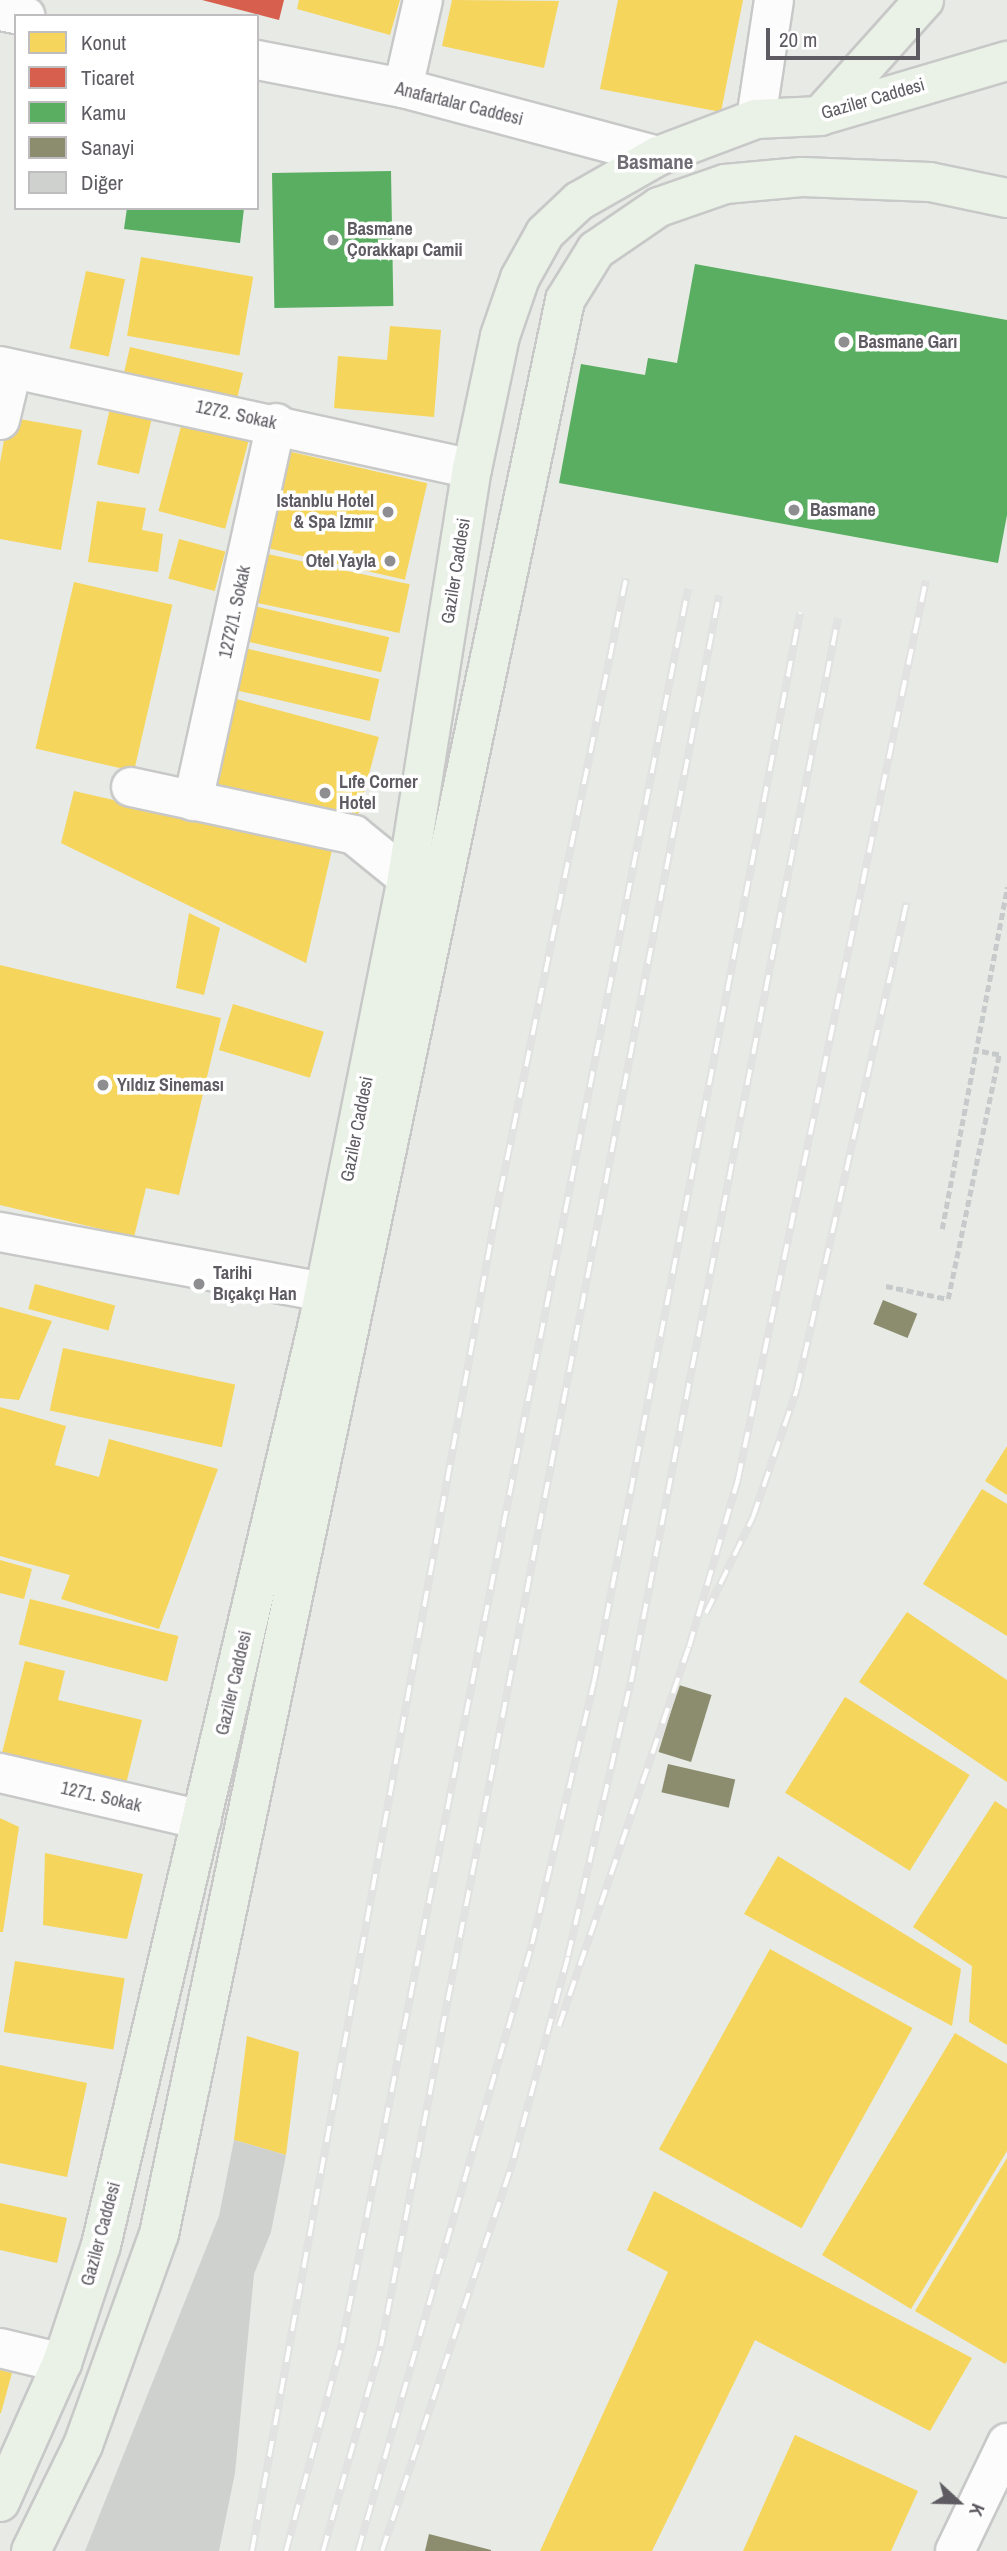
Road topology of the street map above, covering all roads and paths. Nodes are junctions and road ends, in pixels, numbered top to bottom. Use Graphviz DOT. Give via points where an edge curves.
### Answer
graph roads {
  1 [pos="423,0"];
  2 [pos="774,0"];
  3 [pos="924,0"];
  4 [pos="259,60"];
  5 [pos="1007,61"];
  6 [pos="403,89"];
  7 [pos="820,116"];
  8 [pos="757,119"];
  9 [pos="658,156"];
  10 [pos="1007,198"];
  11 [pos="6,368"];
  12 [pos="0,420"];
  13 [pos="276,423"];
  14 [pos="472,469"];
  15 [pos="131,787"];
  16 [pos="193,801"];
  17 [pos="407,878"];
  18 [pos="1007,887"];
  19 [pos="978,1051"];
  20 [pos="942,1229"];
  21 [pos="0,1232"];
  22 [pos="886,1286"];
  23 [pos="325,1292"];
  24 [pos="0,1773"];
  25 [pos="201,1820"];
  26 [pos="0,2348"];
  27 [pos="62,2363"];
  28 [pos="1007,2442"];
  29 [pos="0,2502"];
  30 [pos="31,2551"];
  31 [pos="955,2551"];
  1 -- 6 [label="street"];
  2 -- 8 [label="street"];
  3 -- 7 [label="main road"];
  4 -- 6 [label="street, Anafartalar Caddesi"];
  5 -- 7 [label="main road, Gaziler Caddesi"];
  6 -- 9 [label="street, Anafartalar Caddesi"];
  7 -- 8 [label="main road, Gaziler Caddesi"];
  8 -- 9 [label="main road, Gaziler Caddesi"];
  9 -- 14 [label="main road, Gaziler Caddesi" via="579,201 545,233 500,336"];
  10 -- 30 [label="main road, Gaziler Caddesi" via="930,182 802,177 725,184 659,207 596,250 565,300 159,2235 83,2445"];
  11 -- 12 [label="street"];
  11 -- 13 [label="street, 1272. Sokak"];
  13 -- 14 [label="street, 1272. Sokak"];
  13 -- 16 [label="street, 1272/1. Sokak"];
  14 -- 17 [label="main road, Gaziler Caddesi"];
  15 -- 16 [label="street"];
  16 -- 17 [label="street" via="354,835"];
  17 -- 23 [label="main road, Gaziler Caddesi"];
  18 -- 19 [label="path"];
  19 -- 20 [label="path"];
  19 -- 22 [label="path" via="999,1055 948,1299"];
  21 -- 23 [label="street"];
  23 -- 25 [label="main road, Gaziler Caddesi"];
  24 -- 25 [label="street, 1271. Sokak"];
  25 -- 27 [label="main road, Gaziler Caddesi" via="101,2245"];
  26 -- 27 [label="street"];
  27 -- 29 [label="main road, Gaziler Caddesi"];
  28 -- 31 [label="street"];
}
